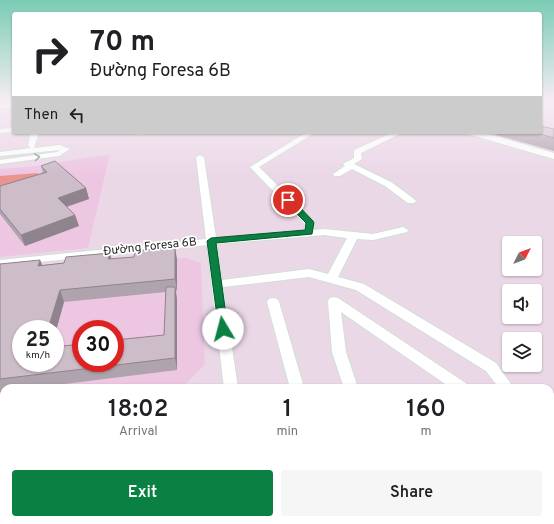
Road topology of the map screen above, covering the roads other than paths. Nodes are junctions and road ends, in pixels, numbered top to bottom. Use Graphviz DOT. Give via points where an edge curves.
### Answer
graph roads {
  1 [pos="12,130"];
  2 [pos="0,131"];
  3 [pos="35,134"];
  4 [pos="309,134"];
  5 [pos="396,134"];
  6 [pos="480,134"];
  7 [pos="32,146"];
  8 [pos="0,154"];
  9 [pos="554,156"];
  10 [pos="200,157"];
  11 [pos="0,162"];
  12 [pos="352,166"];
  13 [pos="337,174"];
  14 [pos="411,201"];
  15 [pos="403,230"];
  16 [pos="309,233"];
  17 [pos="353,236"];
  18 [pos="211,241"];
  19 [pos="0,263"];
  20 [pos="331,279"];
  21 [pos="217,284"];
  22 [pos="273,302"];
  23 [pos="230,384"];
  24 [pos="296,384"];
  25 [pos="351,384"];
  26 [pos="456,384"];
  27 [pos="504,384"];
  1 -- 2 [label="street"];
  3 -- 7 [label="street"];
  4 -- 16 [label="street" via="254,167 310,223"];
  5 -- 12 [label="street" via="357,152 358,159 347,164"];
  6 -- 9 [label="street"];
  11 -- 8 [label="street, one-way" via="59,154 66,150 60,147"];
  10 -- 18 [label="street"];
  12 -- 13 [label="street"];
  12 -- 14 [label="street" via="388,184"];
  15 -- 17 [label="street, Đường Foresa 6B" via="373,237"];
  16 -- 17 [label="street, Đường Foresa 6B" via="324,232"];
  16 -- 18 [label="street, Đường Foresa 6B"];
  17 -- 20 [label="street"];
  18 -- 19 [label="street, Đường Foresa 6B"];
  18 -- 21 [label="street"];
  20 -- 21 [label="street" via="309,273"];
  20 -- 27 [label="street" via="360,287 491,367"];
  21 -- 23 [label="street"];
  22 -- 24 [label="street"];
  25 -- 26 [label="street" via="339,352 334,301"];
}
